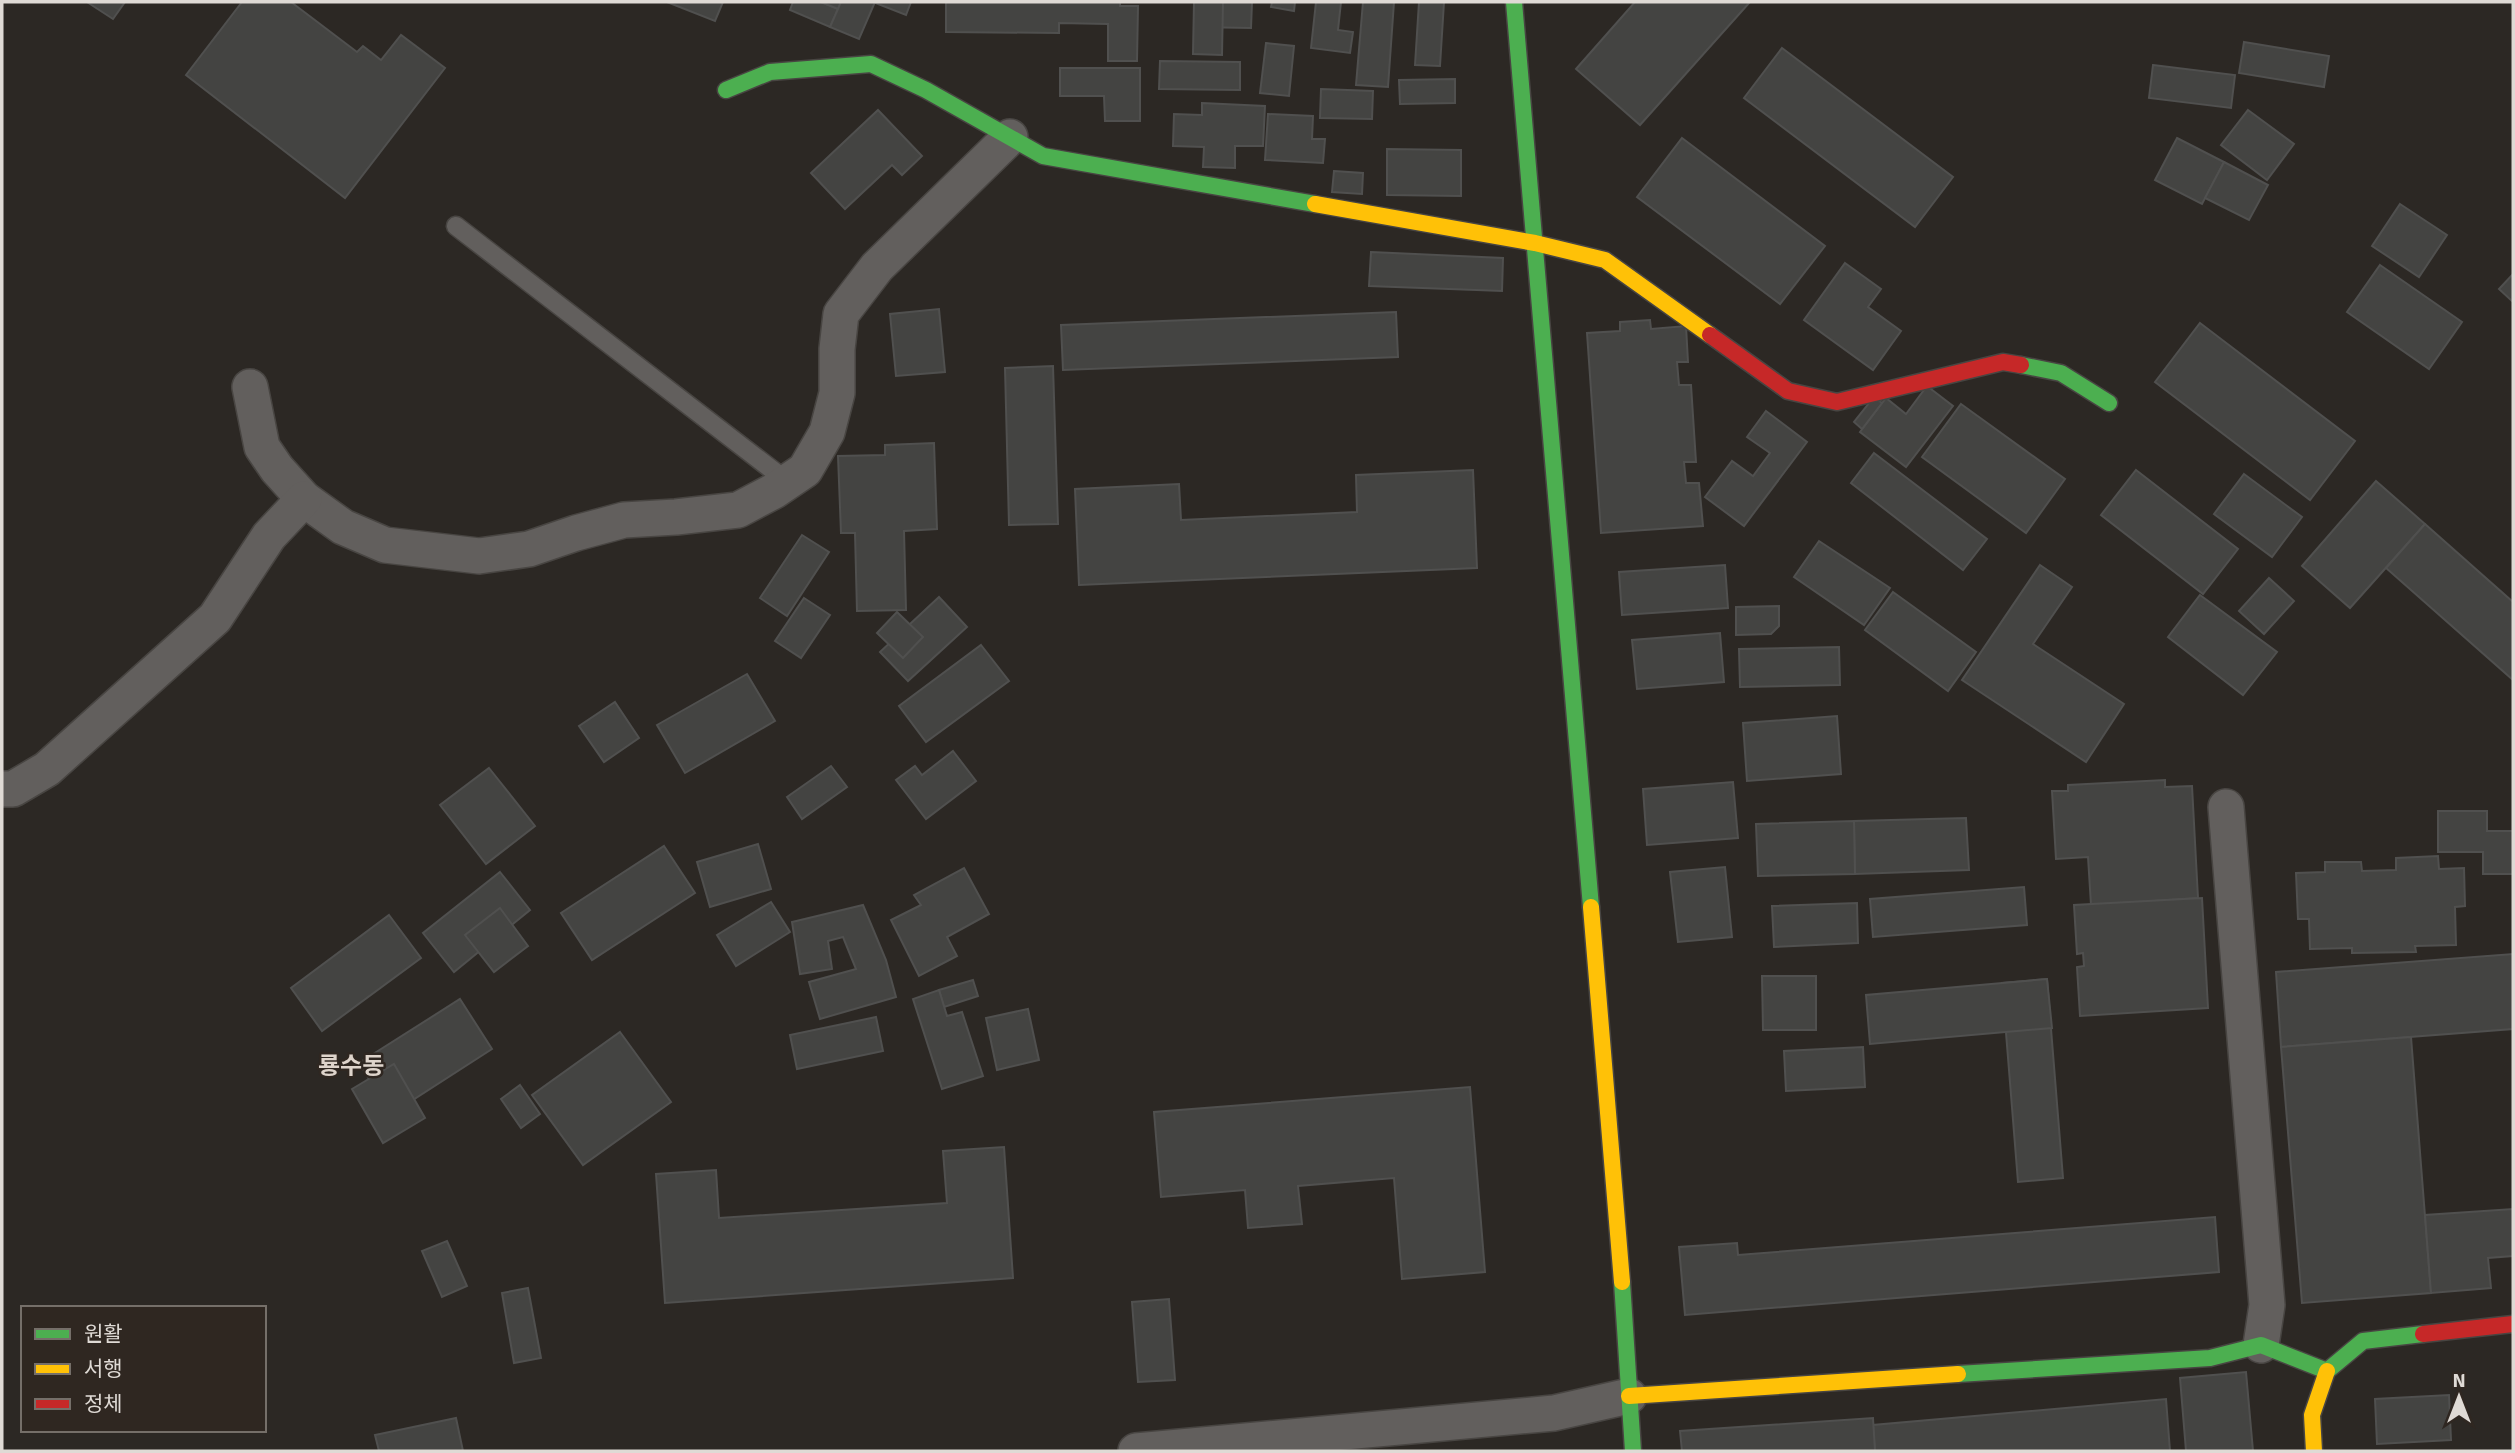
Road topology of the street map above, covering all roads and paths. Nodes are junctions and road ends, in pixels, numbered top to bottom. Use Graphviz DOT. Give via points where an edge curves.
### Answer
graph roads {
  1 [pos="1514,2"];
  2 [pos="726,90"];
  3 [pos="1010,137"];
  4 [pos="456,226"];
  5 [pos="1535,243"];
  6 [pos="250,387"];
  7 [pos="2109,403"];
  8 [pos="788,482"];
  9 [pos="304,499"];
  10 [pos="2,789"];
  11 [pos="2226,807"];
  12 [pos="2513,1324"];
  13 [pos="2261,1345"];
  14 [pos="2327,1371"];
  15 [pos="1629,1396"];
  16 [pos="1136,1451"];
  17 [pos="1633,1451"];
  18 [pos="2314,1451"];
  1 -- 5 [label="street"];
  2 -- 3 [label="street" via="770,72 871,64"];
  3 -- 5 [label="street" via="1043,156"];
  3 -- 8 [label="street" via="877,267 841,314 837,393 827,432 805,470"];
  4 -- 8 [label="lane"];
  5 -- 7 [label="street" via="1605,260 1788,391 1837,402 2003,362 2061,373"];
  5 -- 15 [label="street"];
  6 -- 9 [label="street" via="262,447"];
  8 -- 9 [label="street" via="738,510 624,520 529,549 480,556 385,545 343,527"];
  9 -- 10 [label="street" via="269,536 215,618 47,769 13,789"];
  11 -- 13 [label="street" via="2267,1305"];
  12 -- 14 [label="street" via="2363,1341"];
  13 -- 14 [label="street"];
  13 -- 15 [label="street" via="2210,1358"];
  14 -- 18 [label="street" via="2312,1415"];
  15 -- 16 [label="street" via="1554,1413"];
  15 -- 17 [label="street"];
}
